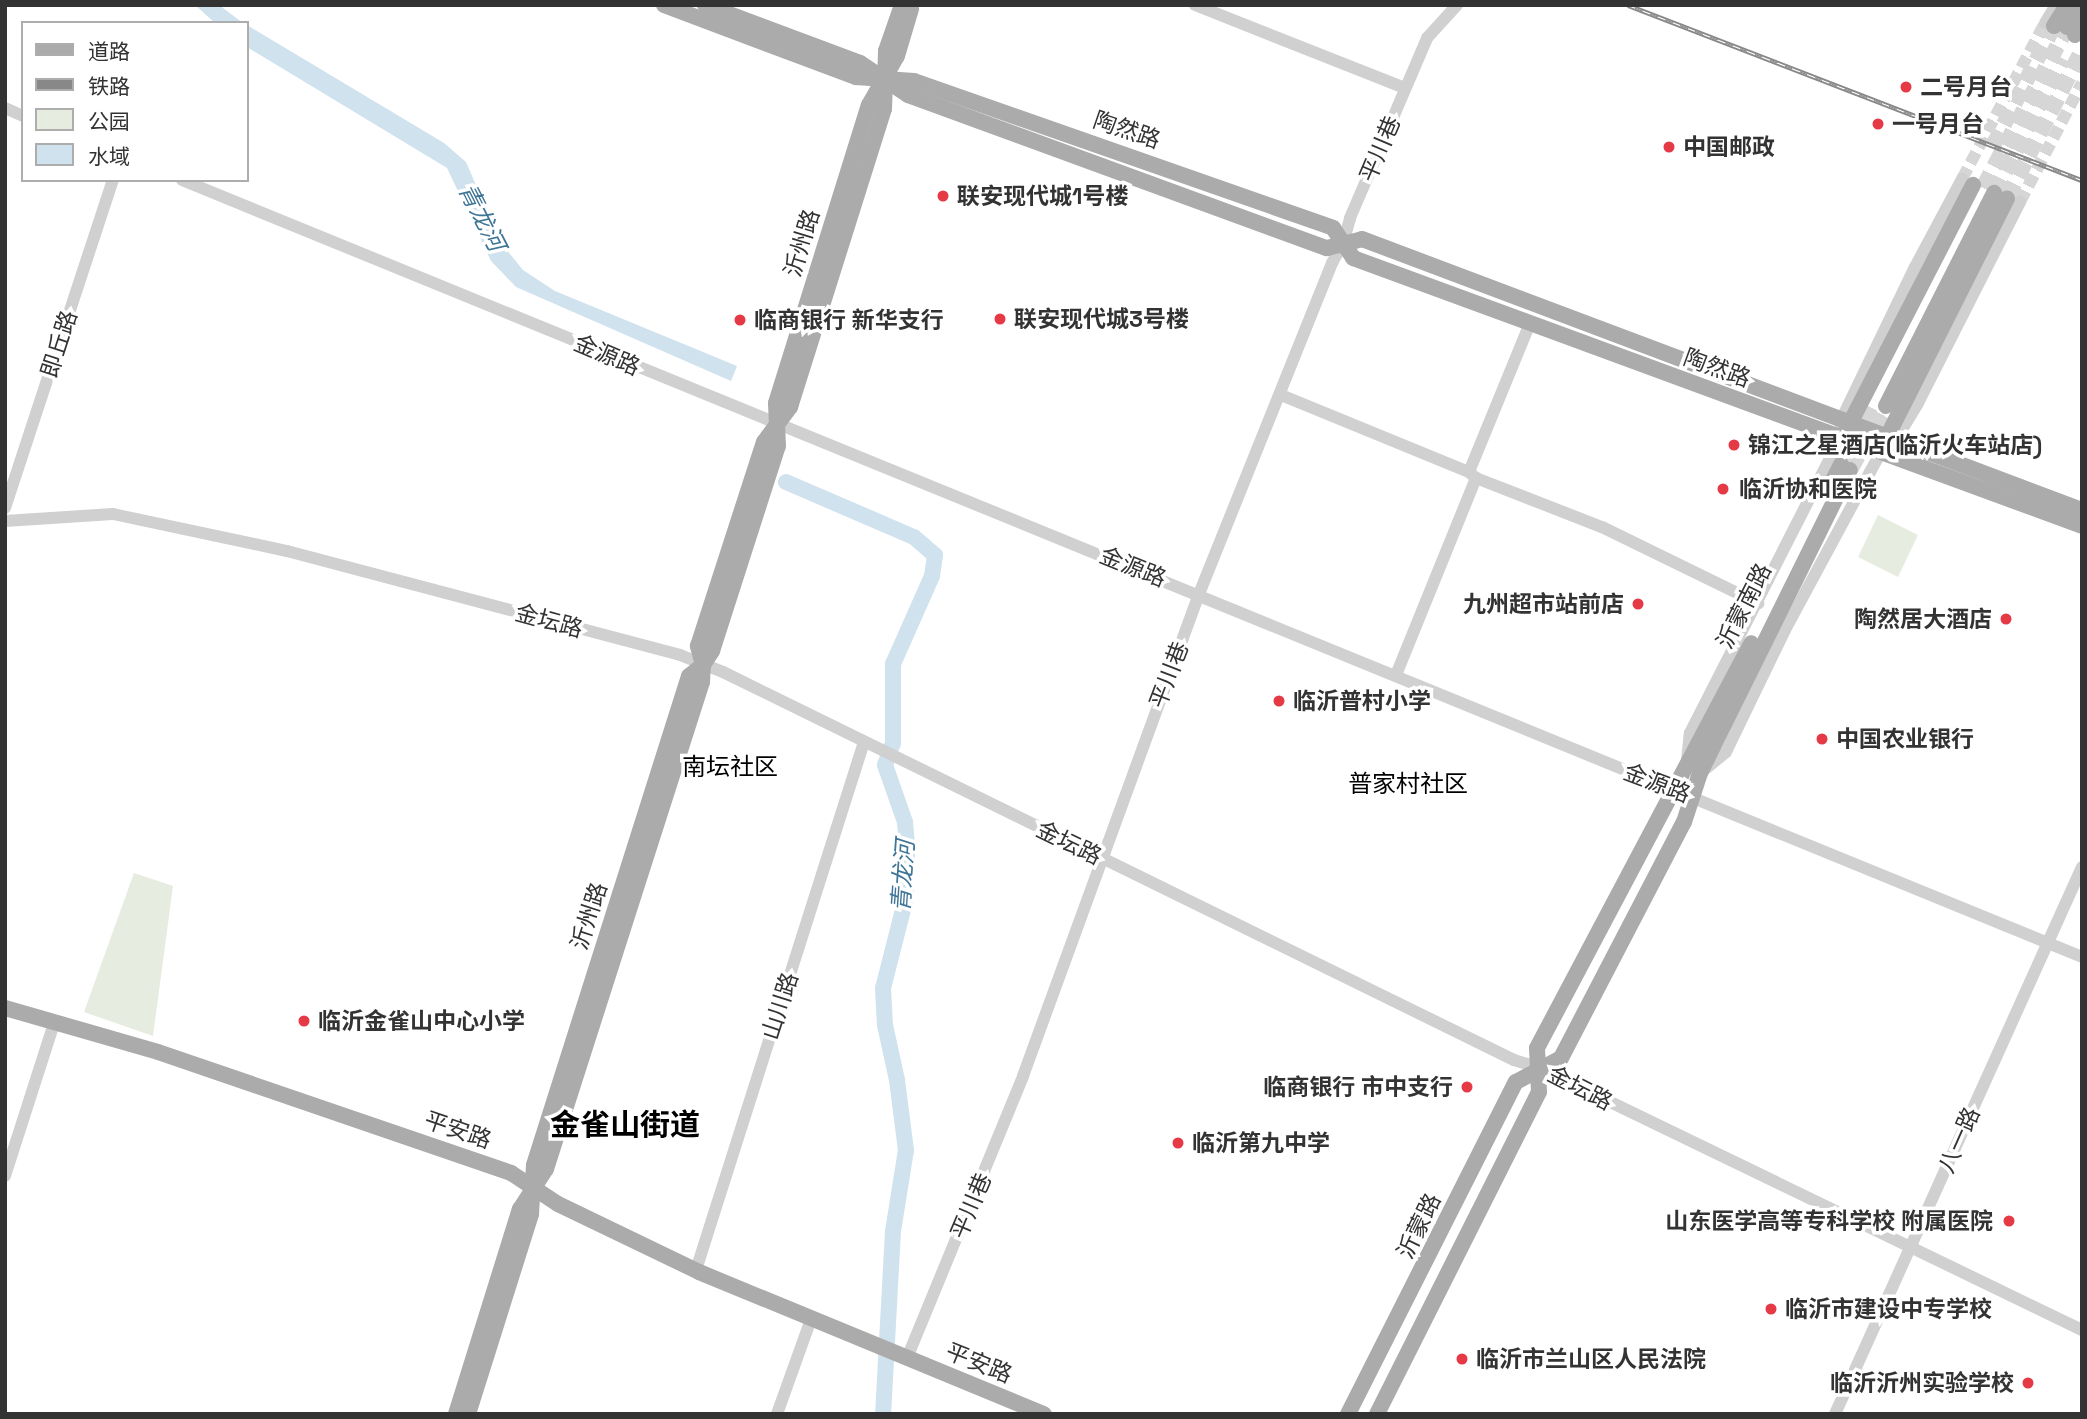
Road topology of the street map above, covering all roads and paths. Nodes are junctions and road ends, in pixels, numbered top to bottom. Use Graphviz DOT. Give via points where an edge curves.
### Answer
graph roads {
  1 [pos="664,5"];
  2 [pos="705,5"];
  3 [pos="902,5"];
  4 [pos="912,5"];
  5 [pos="1195,5"];
  6 [pos="1457,5"];
  7 [pos="2056,5"];
  8 [pos="2067,5"];
  9 [pos="2079,5"];
  10 [pos="2065,27"];
  11 [pos="886,79"];
  12 [pos="1405,88"];
  13 [pos="5,108"];
  14 [pos="21,115"];
  15 [pos="112,182"];
  16 [pos="187,182"];
  17 [pos="1990,191"];
  18 [pos="1343,243"];
  19 [pos="1530,323"];
  20 [pos="1281,394"];
  21 [pos="1879,403"];
  22 [pos="1846,422"];
  23 [pos="777,424"];
  24 [pos="1840,439"];
  25 [pos="1890,439"];
  26 [pos="1880,454"];
  27 [pos="1846,467"];
  28 [pos="1472,475"];
  29 [pos="5,508"];
  30 [pos="2082,510"];
  31 [pos="5,522"];
  32 [pos="2082,526"];
  33 [pos="1199,594"];
  34 [pos="1758,603"];
  35 [pos="703,664"];
  36 [pos="1396,675"];
  37 [pos="864,742"];
  38 [pos="1693,770"];
  39 [pos="1674,790"];
  40 [pos="1694,797"];
  41 [pos="1100,859"];
  42 [pos="2082,867"];
  43 [pos="2048,943"];
  44 [pos="2082,957"];
  45 [pos="5,1008"];
  46 [pos="54,1023"];
  47 [pos="1540,1068"];
  48 [pos="5,1176"];
  49 [pos="533,1187"];
  50 [pos="1910,1248"];
  51 [pos="696,1270"];
  52 [pos="811,1319"];
  53 [pos="2082,1330"];
  54 [pos="902,1356"];
  55 [pos="456,1414"];
  56 [pos="468,1414"];
  57 [pos="777,1414"];
  58 [pos="1044,1414"];
  59 [pos="1348,1414"];
  60 [pos="1377,1414"];
  61 [pos="1835,1414"];
  1 -- 11 [label="main road, 陶然路" via="856,77"];
  2 -- 11 [label="main road, 陶然路" via="860,63"];
  3 -- 11 [label="main road, 沂州路" via="886,51"];
  4 -- 11 [label="main road, 沂州路"];
  5 -- 12 [label="street"];
  6 -- 12 [label="street, 平川巷" via="1427,38"];
  7 -- 10 [label="street"];
  8 -- 10 [label="main road"];
  9 -- 10 [label="main road"];
  11 -- 18 [label="main road, 陶然路" via="908,95 1327,248"];
  11 -- 23 [label="main road, 沂州路" via="869,105 776,403"];
  12 -- 18 [label="street, 平川巷"];
  13 -- 14 [label="street"];
  15 -- 29 [label="street, 即丘路"];
  16 -- 23 [label="street, 金源路"];
  17 -- 21 [label="main road"];
  17 -- 22 [label="main road"];
  17 -- 25 [label="main road"];
  18 -- 19 [label="main road, 陶然路" via="1353,258"];
  18 -- 20 [label="street, 平川巷"];
  18 -- 22 [label="main road, 陶然路" via="1362,239"];
  19 -- 24 [label="main road, 陶然路"];
  19 -- 28 [label="street"];
  20 -- 28 [label="street"];
  20 -- 33 [label="street, 平川巷"];
  22 -- 24 [label="main road"];
  22 -- 25 [label="main road, 陶然路"];
  23 -- 33 [label="street, 金源路"];
  23 -- 35 [label="main road, 沂州路" via="778,446 712,651"];
  24 -- 26 [label="main road, 陶然路"];
  24 -- 34 [label="street"];
  25 -- 26 [label="main road"];
  25 -- 30 [label="main road, 陶然路"];
  26 -- 32 [label="main road, 陶然路"];
  26 -- 38 [label="street" via="1726,752"];
  27 -- 38 [label="main road, 沂蒙南路"];
  28 -- 34 [label="street" via="1602,527"];
  28 -- 36 [label="street"];
  31 -- 35 [label="street, 金坛路" via="113,514 287,551"];
  33 -- 36 [label="street, 金源路"];
  33 -- 41 [label="street, 平川巷"];
  34 -- 38 [label="street" via="1690,733"];
  35 -- 37 [label="street, 金坛路"];
  35 -- 49 [label="main road, 沂州路" via="689,676 534,1165"];
  36 -- 39 [label="street, 金源路"];
  37 -- 41 [label="street, 金坛路"];
  37 -- 51 [label="street, 山川路"];
  38 -- 39 [label="main road, 沂蒙路"];
  38 -- 40 [label="main road, 沂蒙路"];
  39 -- 40 [label="street, 金源路"];
  39 -- 47 [label="main road, 沂蒙路" via="1537,1048"];
  40 -- 43 [label="street, 金源路"];
  40 -- 47 [label="main road, 沂蒙路" via="1561,1058"];
  41 -- 47 [label="street, 金坛路" via="1514,1060"];
  41 -- 54 [label="street, 平川巷" via="1023,1076"];
  42 -- 43 [label="street, 八一路"];
  43 -- 44 [label="street, 金源路"];
  43 -- 50 [label="street, 八一路"];
  45 -- 46 [label="main road, 平安路"];
  46 -- 48 [label="street"];
  46 -- 49 [label="main road, 平安路" via="158,1052 469,1158 511,1173"];
  47 -- 50 [label="street, 金坛路"];
  47 -- 59 [label="main road, 沂蒙路" via="1516,1082"];
  47 -- 60 [label="main road, 沂蒙路" via="1539,1092"];
  49 -- 51 [label="main road, 平安路" via="558,1204"];
  49 -- 55 [label="main road, 沂州路" via="520,1209"];
  49 -- 56 [label="main road, 沂州路" via="531,1214"];
  50 -- 53 [label="street, 金坛路"];
  50 -- 61 [label="street, 八一路"];
  51 -- 52 [label="main road, 平安路"];
  52 -- 54 [label="main road, 平安路"];
  52 -- 57 [label="street"];
  54 -- 58 [label="main road, 平安路"];
}
